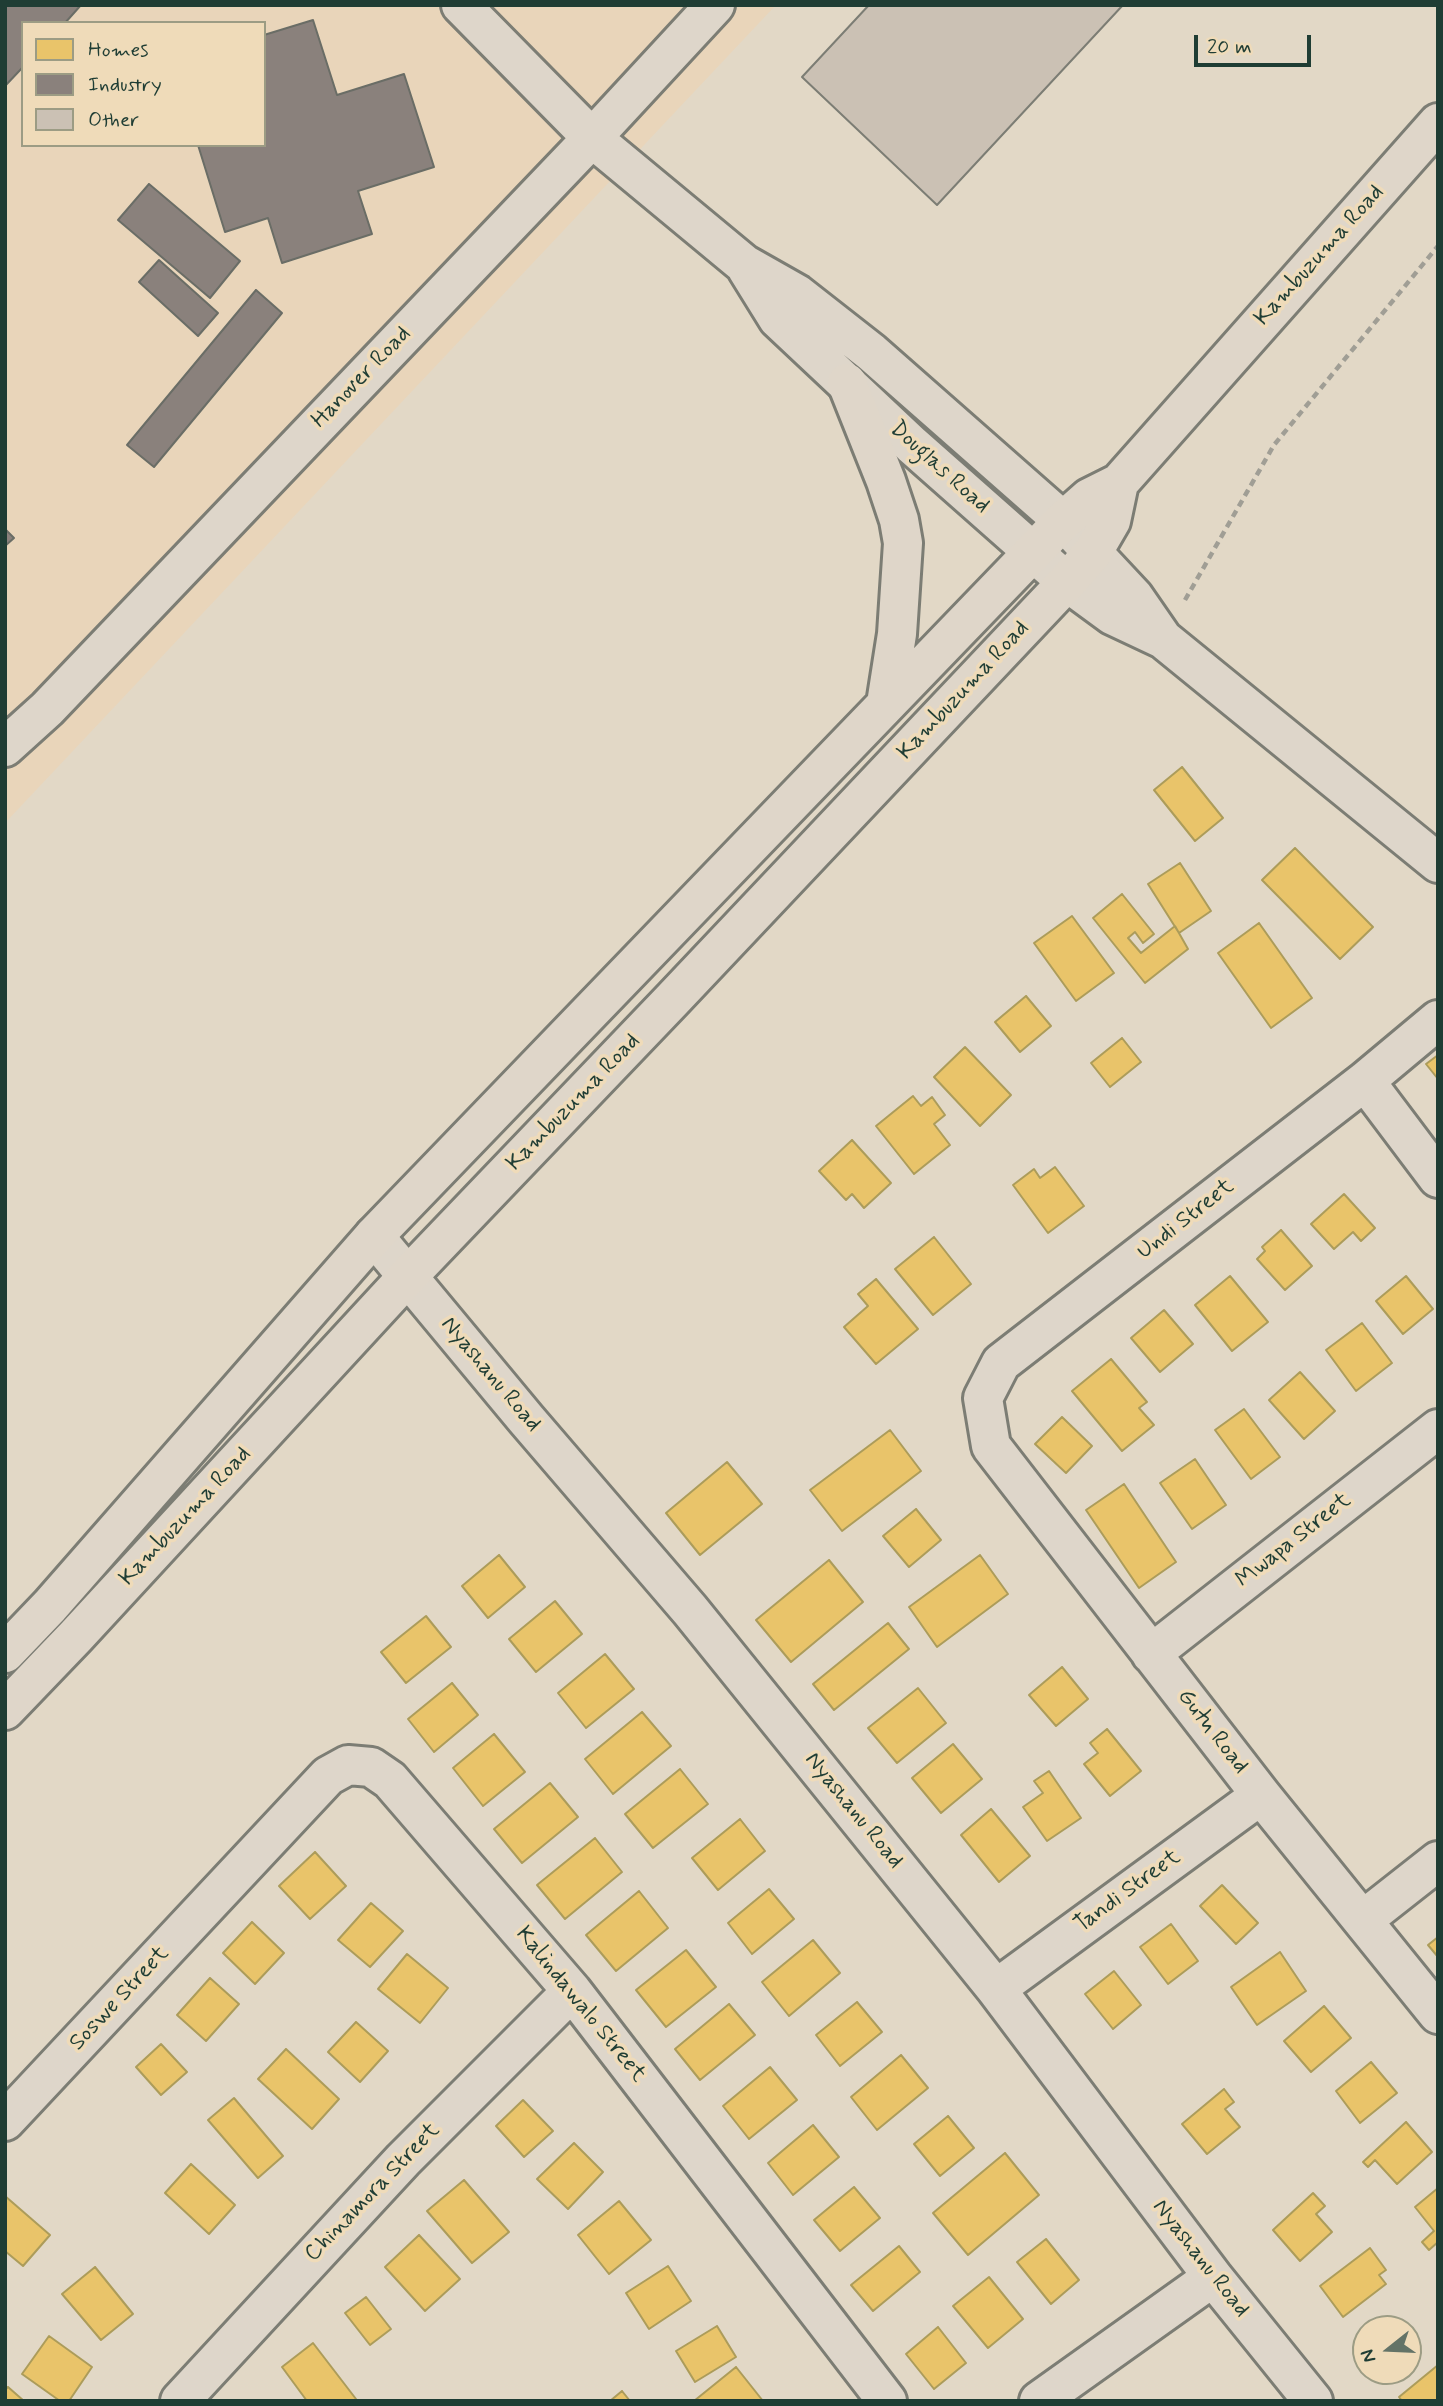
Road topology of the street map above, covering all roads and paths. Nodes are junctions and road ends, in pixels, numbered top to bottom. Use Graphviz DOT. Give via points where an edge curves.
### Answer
graph roads {
  1 [pos="461,5"];
  2 [pos="715,5"];
  3 [pos="1438,123"];
  4 [pos="592,138"];
  5 [pos="1438,246"];
  6 [pos="744,264"];
  7 [pos="846,383"];
  8 [pos="1119,483"];
  9 [pos="1063,521"];
  10 [pos="1033,552"];
  11 [pos="1093,552"];
  12 [pos="1067,582"];
  13 [pos="1163,639"];
  14 [pos="886,704"];
  15 [pos="5,747"];
  16 [pos="1438,863"];
  17 [pos="1438,1020"];
  18 [pos="1365,1081"];
  19 [pos="1438,1178"];
  20 [pos="374,1236"];
  21 [pos="408,1276"];
  22 [pos="1438,1429"];
  23 [pos="991,1446"];
  24 [pos="5,1653"];
  25 [pos="1151,1654"];
  26 [pos="5,1710"];
  27 [pos="1261,1795"];
  28 [pos="1438,1861"];
  29 [pos="234,1877"];
  30 [pos="1363,1920"];
  31 [pos="996,1989"];
  32 [pos="572,1991"];
  33 [pos="1438,2014"];
  34 [pos="5,2121"];
  35 [pos="1213,2277"];
  36 [pos="180,2401"];
  37 [pos="887,2401"];
  38 [pos="1039,2401"];
  39 [pos="1313,2401"];
  1 -- 4 [label="street, Douglas Road"];
  2 -- 4 [label="street, Hanover Road"];
  3 -- 8 [label="main road, Kambuzuma Road"];
  4 -- 6 [label="street, Douglas Road"];
  4 -- 15 [label="street, Hanover Road" via="47,709"];
  5 -- 13 [label="path" via="1274,446"];
  6 -- 7 [label="street, Douglas Road" via="778,319"];
  6 -- 9 [label="street, Douglas Road" via="797,294 871,352"];
  7 -- 10 [label="street, Douglas Road"];
  7 -- 14 [label="main road" via="886,481 903,543 897,634"];
  8 -- 9 [label="main road, Kambuzuma Road" via="1089,498"];
  8 -- 11 [label="main road, Kambuzuma Road" via="1111,522"];
  9 -- 10 [label="main road, Kambuzuma Road"];
  9 -- 11 [label="street, Douglas Road"];
  10 -- 12 [label="street, Douglas Road"];
  10 -- 14 [label="main road, Kambuzuma Road"];
  11 -- 12 [label="main road, Kambuzuma Road"];
  11 -- 13 [label="street, Douglas Road" via="1134,597"];
  12 -- 13 [label="street, Douglas Road" via="1111,615"];
  12 -- 21 [label="main road, Kambuzuma Road"];
  13 -- 16 [label="street, Douglas Road"];
  14 -- 20 [label="main road, Kambuzuma Road"];
  17 -- 18 [label="street, Undi Street"];
  18 -- 19 [label="street"];
  18 -- 23 [label="street, Undi Street" via="1001,1363 983,1398"];
  20 -- 21 [label="street, Nyashanu Road"];
  20 -- 24 [label="main road, Kambuzuma Road"];
  21 -- 26 [label="main road, Kambuzuma Road"];
  21 -- 31 [label="street, Nyashanu Road" via="690,1609"];
  22 -- 25 [label="street, Mwapa Street"];
  23 -- 25 [label="street, Gutu Road"];
  25 -- 27 [label="street, Gutu Road"];
  27 -- 30 [label="street, Gutu Road"];
  27 -- 31 [label="street, Tandi Street"];
  28 -- 30 [label="street"];
  29 -- 32 [label="street, Kalindawalo Street" via="328,1776 348,1765 371,1767 390,1780"];
  29 -- 34 [label="street, Soswe Street"];
  30 -- 33 [label="street, Gutu Road"];
  31 -- 35 [label="street, Nyashanu Road"];
  32 -- 36 [label="street, Chinamora Street" via="403,2160"];
  32 -- 37 [label="street, Kalindawalo Street"];
  35 -- 38 [label="street"];
  35 -- 39 [label="street, Nyashanu Road"];
}
